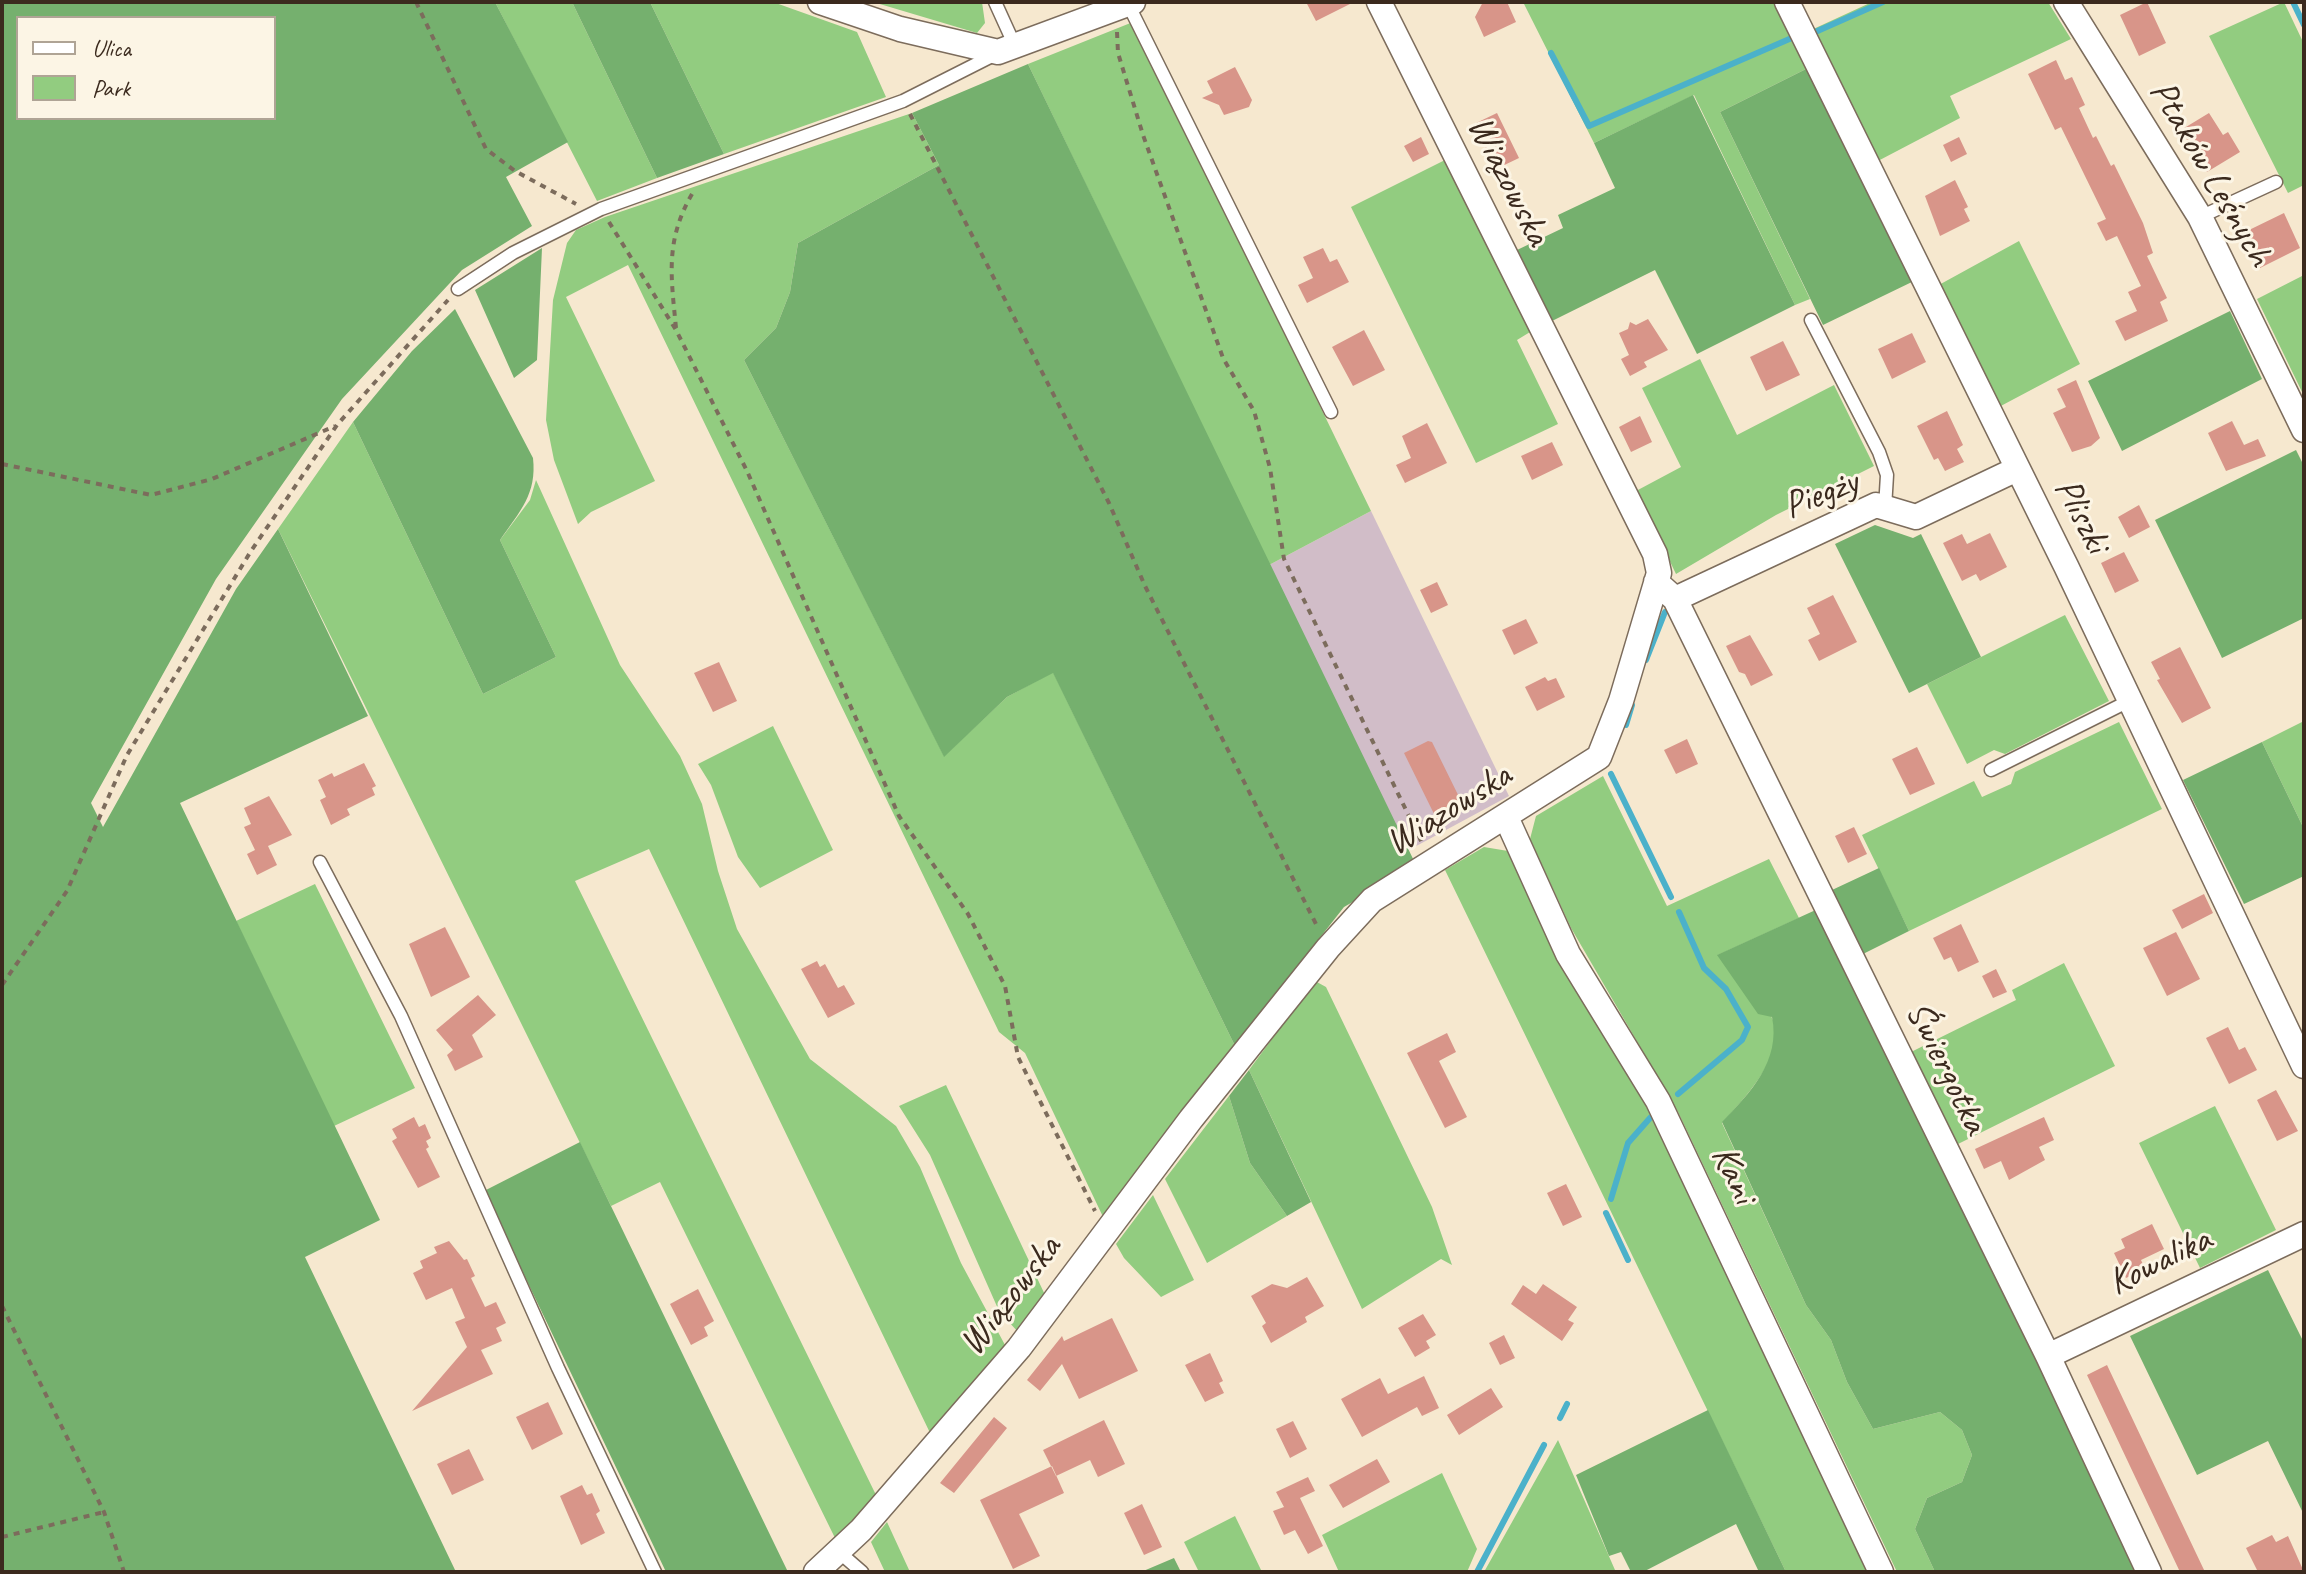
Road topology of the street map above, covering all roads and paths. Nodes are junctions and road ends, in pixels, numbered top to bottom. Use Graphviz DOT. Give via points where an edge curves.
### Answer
graph roads {
  1 [pos="416,2"];
  2 [pos="820,2"];
  3 [pos="995,2"];
  4 [pos="1379,2"];
  5 [pos="1787,2"];
  6 [pos="2066,2"];
  7 [pos="1126,5"];
  8 [pos="1006,49"];
  9 [pos="903,101"];
  10 [pos="705,171"];
  11 [pos="2276,182"];
  12 [pos="601,209"];
  13 [pos="2200,217"];
  14 [pos="458,289"];
  15 [pos="1811,320"];
  16 [pos="676,330"];
  17 [pos="1331,412"];
  18 [pos="337,425"];
  19 [pos="2304,430"];
  20 [pos="2,464"];
  21 [pos="2017,469"];
  22 [pos="1885,508"];
  23 [pos="1656,582"];
  24 [pos="1675,599"];
  25 [pos="2131,700"];
  26 [pos="1991,770"];
  27 [pos="1506,817"];
  28 [pos="1421,841"];
  29 [pos="320,862"];
  30 [pos="1328,948"];
  31 [pos="2,985"];
  32 [pos="2304,1066"];
  33 [pos="2304,1234"];
  34 [pos="1106,1235"];
  35 [pos="2,1306"];
  36 [pos="2048,1356"];
  37 [pos="104,1512"];
  38 [pos="2,1537"];
  39 [pos="839,1552"];
  40 [pos="124,1572"];
  41 [pos="655,1572"];
  42 [pos="816,1572"];
  43 [pos="862,1572"];
  44 [pos="1881,1572"];
  45 [pos="2149,1572"];
  1 -- 12 [label="path" via="486,149 569,202"];
  2 -- 8 [label="street" via="900,29"];
  3 -- 8 [label="lane"];
  4 -- 23 [label="street, Wiązowska" via="1655,554"];
  5 -- 21 [label="street, Pliszki"];
  6 -- 13 [label="street, Ptaków Leśnych"];
  7 -- 8 [label="street"];
  7 -- 17 [label="lane"];
  7 -- 28 [label="path" via="1118,53 1223,358 1254,411 1270,468 1284,559"];
  8 -- 9 [label="lane"];
  9 -- 10 [label="lane"];
  9 -- 30 [label="path"];
  10 -- 12 [label="lane"];
  10 -- 16 [label="path" via="678,220 672,249"];
  11 -- 13 [label="lane"];
  12 -- 14 [label="lane" via="513,253"];
  12 -- 16 [label="path"];
  13 -- 19 [label="street, Ptaków Leśnych"];
  14 -- 18 [label="path"];
  15 -- 22 [label="lane" via="1879,452 1887,475"];
  16 -- 34 [label="path" via="747,471 899,816 968,914 1005,986 1018,1057"];
  18 -- 20 [label="path" via="212,479 151,495"];
  18 -- 31 [label="path" via="251,551 127,755 67,891"];
  21 -- 22 [label="street, Piegży" via="1916,517"];
  21 -- 25 [label="street, Pliszki"];
  22 -- 24 [label="street, Piegży" via="1876,505"];
  23 -- 24 [label="street"];
  23 -- 27 [label="street, Wiązowska" via="1599,757"];
  24 -- 36 [label="street, Świergotka"];
  25 -- 26 [label="lane"];
  25 -- 32 [label="street, Pliszki"];
  27 -- 30 [label="street, Wiązowska" via="1372,900"];
  27 -- 44 [label="street, Kani" via="1568,954 1658,1101"];
  29 -- 41 [label="lane" via="401,1016"];
  30 -- 34 [label="street, Wiązowska"];
  33 -- 36 [label="street, Kowalika"];
  34 -- 39 [label="street, Wiązowska" via="1019,1348"];
  35 -- 37 [label="path"];
  36 -- 45 [label="street, Świergotka"];
  37 -- 38 [label="path"];
  37 -- 40 [label="path"];
  39 -- 42 [label="street, Wiązowska"];
  39 -- 43 [label="lane"];
}
